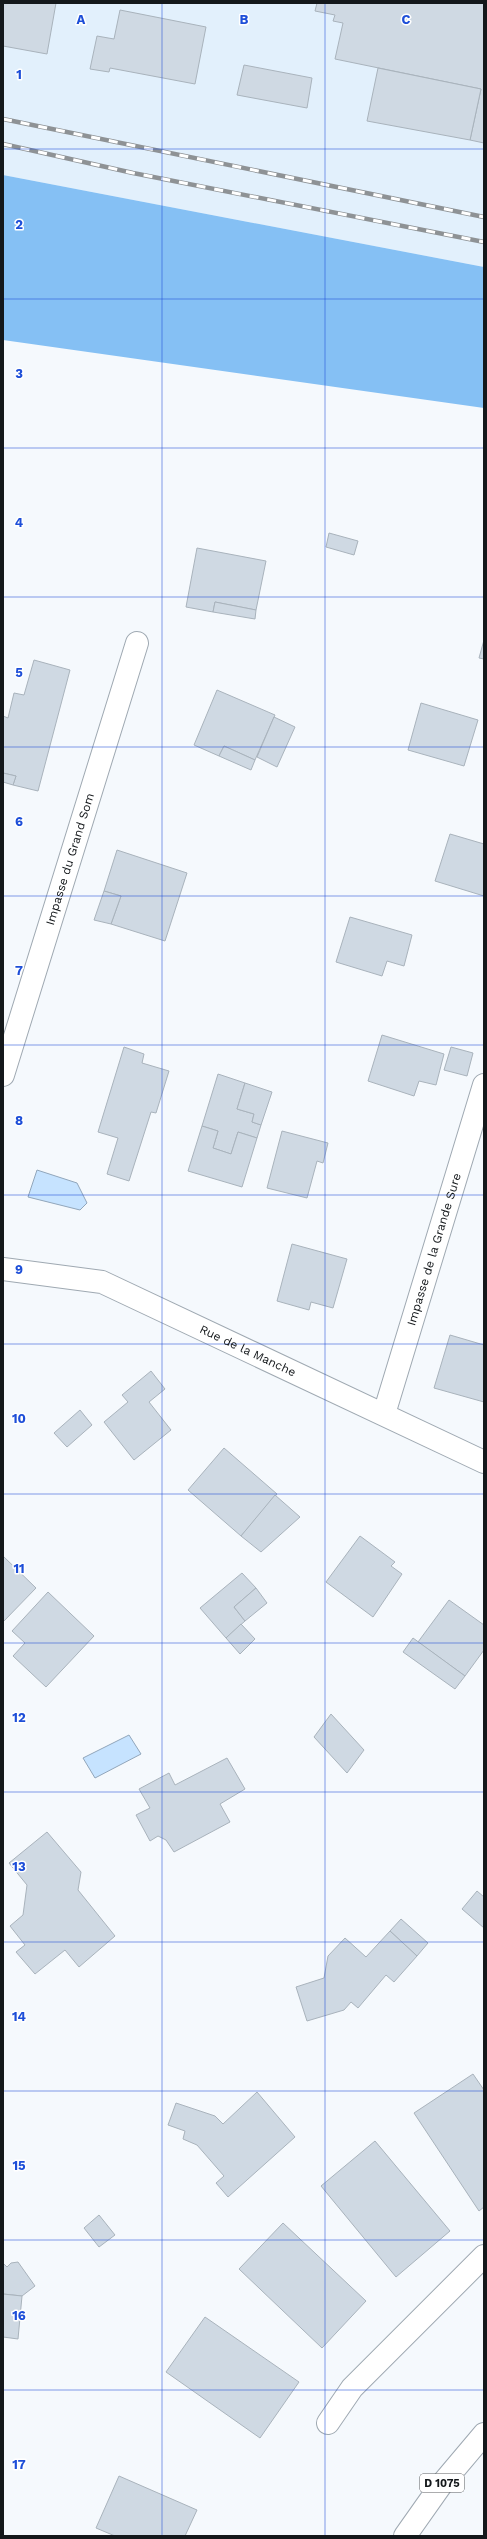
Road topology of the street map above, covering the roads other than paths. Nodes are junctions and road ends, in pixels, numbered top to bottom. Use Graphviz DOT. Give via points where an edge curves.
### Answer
graph roads {
  1 [pos="137,643"];
  2 [pos="3,1075"];
  3 [pos="484,1085"];
  4 [pos="3,1269"];
  5 [pos="384,1414"];
  6 [pos="484,1462"];
  7 [pos="484,2256"];
  8 [pos="328,2423"];
  9 [pos="484,2434"];
  10 [pos="406,2536"];
  1 -- 2 [label="street, Impasse du Grand Som"];
  3 -- 5 [label="street, Impasse de la Grande Sure"];
  4 -- 5 [label="street, Rue de la Manche" via="102,1282"];
  5 -- 6 [label="street, Rue de la Manche"];
  7 -- 8 [label="street" via="352,2388"];
  9 -- 10 [label="street, D 1075" via="441,2485"];
}
